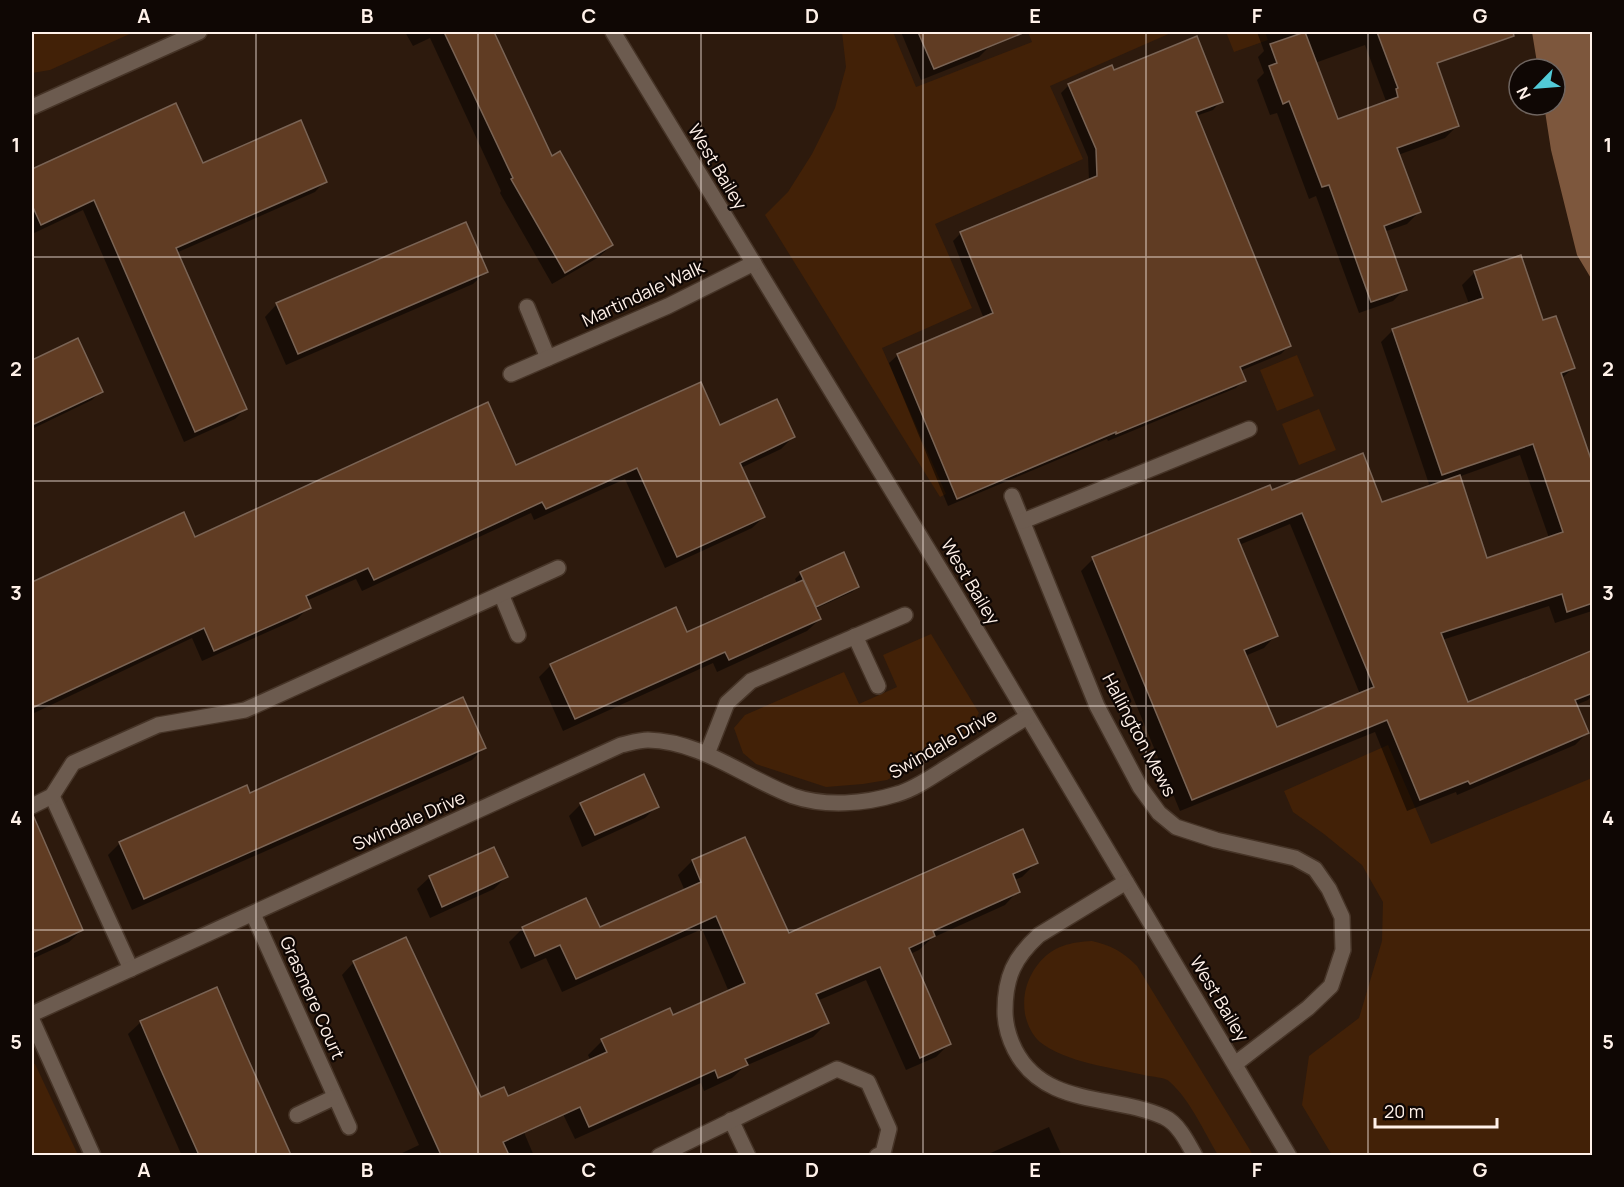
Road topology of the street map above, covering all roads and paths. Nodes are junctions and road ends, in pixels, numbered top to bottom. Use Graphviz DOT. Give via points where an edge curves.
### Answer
graph roads {
  1 [pos="199,32"];
  2 [pos="613,32"];
  3 [pos="32,106"];
  4 [pos="753,263"];
  5 [pos="527,308"];
  6 [pos="548,358"];
  7 [pos="511,374"];
  8 [pos="1249,429"];
  9 [pos="1012,495"];
  10 [pos="1023,521"];
  11 [pos="558,568"];
  12 [pos="501,594"];
  13 [pos="905,615"];
  14 [pos="518,635"];
  15 [pos="855,636"];
  16 [pos="878,686"];
  17 [pos="1027,717"];
  18 [pos="707,754"];
  19 [pos="52,796"];
  20 [pos="32,806"];
  21 [pos="1126,882"];
  22 [pos="253,914"];
  23 [pos="131,969"];
  24 [pos="32,1014"];
  25 [pos="32,1020"];
  26 [pos="1235,1064"];
  27 [pos="336,1098"];
  28 [pos="297,1115"];
  29 [pos="731,1120"];
  30 [pos="349,1127"];
  31 [pos="93,1155"];
  32 [pos="659,1155"];
  33 [pos="748,1155"];
  34 [pos="877,1155"];
  35 [pos="1195,1155"];
  36 [pos="1289,1155"];
  1 -- 3 [label="street"];
  2 -- 4 [label="street, West Bailey"];
  4 -- 6 [label="street, Martindale Walk" via="669,306"];
  4 -- 17 [label="street, West Bailey"];
  5 -- 6 [label="street"];
  6 -- 7 [label="street, Martindale Walk"];
  8 -- 10 [label="street"];
  9 -- 10 [label="street, Hallington Mews"];
  10 -- 26 [label="street, Hallington Mews" via="1097,706 1140,787 1159,813 1176,827 1295,858 1315,869 1342,917 1343,950 1331,986"];
  11 -- 12 [label="street"];
  12 -- 14 [label="street"];
  12 -- 19 [label="street" via="245,710 158,725 73,763"];
  13 -- 15 [label="street"];
  15 -- 16 [label="street"];
  15 -- 18 [label="street" via="751,681 727,703"];
  17 -- 18 [label="street, Swindale Drive" via="926,780 900,794 876,800 848,803 794,796"];
  17 -- 21 [label="street, West Bailey"];
  18 -- 22 [label="street, Swindale Drive" via="671,742 647,740 621,745"];
  19 -- 20 [label="street"];
  19 -- 23 [label="street"];
  21 -- 26 [label="street, West Bailey"];
  21 -- 35 [label="street" via="1027,946 1008,979 1005,1020 1020,1059 1042,1081 1054,1089 1166,1118"];
  22 -- 23 [label="street, Swindale Drive"];
  22 -- 27 [label="street, Grasmere Court"];
  23 -- 24 [label="street, Swindale Drive"];
  25 -- 31 [label="street"];
  26 -- 36 [label="street, West Bailey"];
  27 -- 28 [label="street"];
  27 -- 30 [label="street, Grasmere Court"];
  29 -- 32 [label="street"];
  29 -- 33 [label="street"];
  29 -- 34 [label="street" via="837,1069 868,1082 889,1129 883,1153"];
}
